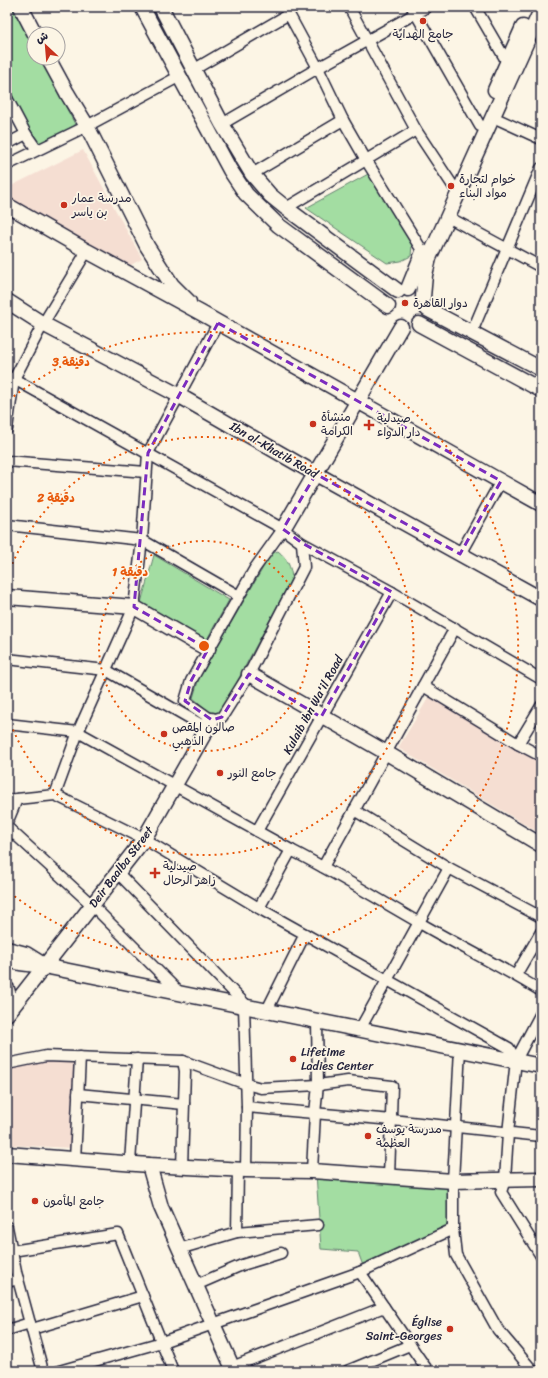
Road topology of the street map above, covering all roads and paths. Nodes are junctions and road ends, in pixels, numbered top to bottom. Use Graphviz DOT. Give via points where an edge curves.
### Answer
graph roads {
  1 [pos="21,7"];
  2 [pos="142,7"];
  3 [pos="349,7"];
  4 [pos="427,7"];
  5 [pos="475,7"];
  6 [pos="532,7"];
  7 [pos="166,9"];
  8 [pos="414,10"];
  9 [pos="287,11"];
  10 [pos="539,19"];
  11 [pos="32,26"];
  12 [pos="367,41"];
  13 [pos="506,62"];
  14 [pos="52,66"];
  15 [pos="318,68"];
  16 [pos="193,70"];
  17 [pos="180,76"];
  18 [pos="7,98"];
  19 [pos="493,117"];
  20 [pos="343,120"];
  21 [pos="222,124"];
  22 [pos="87,126"];
  23 [pos="480,126"];
  24 [pos="416,130"];
  25 [pos="26,134"];
  26 [pos="541,139"];
  27 [pos="7,144"];
  28 [pos="37,150"];
  29 [pos="366,160"];
  30 [pos="7,165"];
  31 [pos="541,168"];
  32 [pos="252,174"];
  33 [pos="453,186"];
  34 [pos="7,205"];
  35 [pos="286,208"];
  36 [pos="448,217"];
  37 [pos="507,250"];
  38 [pos="87,252"];
  39 [pos="423,252"];
  40 [pos="541,267"];
  41 [pos="402,290"];
  42 [pos="7,301"];
  43 [pos="425,303"];
  44 [pos="388,306"];
  45 [pos="201,313"];
  46 [pos="218,323"];
  47 [pos="43,324"];
  48 [pos="419,324"];
  49 [pos="401,327"];
  50 [pos="472,332"];
  51 [pos="541,369"];
  52 [pos="9,377"];
  53 [pos="541,390"];
  54 [pos="178,395"];
  55 [pos="358,401"];
  56 [pos="7,429"];
  57 [pos="148,454"];
  58 [pos="7,461"];
  59 [pos="146,472"];
  60 [pos="316,474"];
  61 [pos="501,481"];
  62 [pos="541,504"];
  63 [pos="7,525"];
  64 [pos="283,529"];
  65 [pos="142,540"];
  66 [pos="302,543"];
  67 [pos="460,554"];
  68 [pos="392,592"];
  69 [pos="239,596"];
  70 [pos="7,597"];
  71 [pos="541,598"];
  72 [pos="134,607"];
  73 [pos="455,628"];
  74 [pos="208,648"];
  75 [pos="7,658"];
  76 [pos="106,670"];
  77 [pos="249,674"];
  78 [pos="541,679"];
  79 [pos="424,686"];
  80 [pos="541,706"];
  81 [pos="321,717"];
  82 [pos="7,724"];
  83 [pos="210,724"];
  84 [pos="78,732"];
  85 [pos="518,744"];
  86 [pos="385,752"];
  87 [pos="541,756"];
  88 [pos="174,786"];
  89 [pos="55,795"];
  90 [pos="12,799"];
  91 [pos="354,810"];
  92 [pos="7,823"];
  93 [pos="7,827"];
  94 [pos="257,831"];
  95 [pos="144,839"];
  96 [pos="541,845"];
  97 [pos="290,850"];
  98 [pos="323,867"];
  99 [pos="449,868"];
  100 [pos="118,873"];
  101 [pos="92,905"];
  102 [pos="259,908"];
  103 [pos="541,917"];
  104 [pos="419,923"];
  105 [pos="541,932"];
  106 [pos="305,934"];
  107 [pos="7,949"];
  108 [pos="7,960"];
  109 [pos="44,966"];
  110 [pos="516,975"];
  111 [pos="387,980"];
  112 [pos="7,989"];
  113 [pos="541,991"];
  114 [pos="180,993"];
  115 [pos="246,1006"];
  116 [pos="9,1010"];
  117 [pos="267,1010"];
  118 [pos="541,1013"];
  119 [pos="317,1020"];
  120 [pos="360,1029"];
  121 [pos="460,1049"];
  122 [pos="80,1057"];
  123 [pos="137,1059"];
  124 [pos="516,1060"];
  125 [pos="183,1061"];
  126 [pos="7,1064"];
  127 [pos="541,1066"];
  128 [pos="246,1084"];
  129 [pos="318,1085"];
  130 [pos="78,1094"];
  131 [pos="134,1100"];
  132 [pos="184,1104"];
  133 [pos="247,1107"];
  134 [pos="315,1113"];
  135 [pos="392,1120"];
  136 [pos="456,1127"];
  137 [pos="508,1133"];
  138 [pos="541,1136"];
  139 [pos="7,1154"];
  140 [pos="75,1160"];
  141 [pos="130,1163"];
  142 [pos="149,1165"];
  143 [pos="182,1167"];
  144 [pos="242,1170"];
  145 [pos="312,1171"];
  146 [pos="389,1177"];
  147 [pos="541,1179"];
  148 [pos="505,1180"];
  149 [pos="453,1181"];
  150 [pos="318,1225"];
  151 [pos="7,1228"];
  152 [pos="453,1229"];
  153 [pos="237,1232"];
  154 [pos="179,1249"];
  155 [pos="12,1251"];
  156 [pos="281,1253"];
  157 [pos="541,1256"];
  158 [pos="360,1272"];
  159 [pos="18,1279"];
  160 [pos="7,1282"];
  161 [pos="196,1286"];
  162 [pos="143,1296"];
  163 [pos="384,1307"];
  164 [pos="212,1324"];
  165 [pos="31,1326"];
  166 [pos="7,1330"];
  167 [pos="162,1342"];
  168 [pos="410,1345"];
  169 [pos="233,1369"];
  170 [pos="351,1370"];
  171 [pos="43,1371"];
  172 [pos="59,1371"];
  173 [pos="173,1371"];
  174 [pos="428,1371"];
  175 [pos="533,1371"];
  1 -- 11 [label="main road"];
  2 -- 17 [label="main road"];
  3 -- 12 [label="street"];
  4 -- 8 [label="street"];
  5 -- 13 [label="street"];
  6 -- 13 [label="main road"];
  7 -- 16 [label="main road"];
  8 -- 12 [label="street"];
  8 -- 23 [label="street"];
  9 -- 15 [label="street"];
  9 -- 16 [label="street"];
  10 -- 19 [label="main road"];
  12 -- 15 [label="street"];
  12 -- 24 [label="street"];
  13 -- 23 [label="main road"];
  14 -- 22 [label="main road"];
  15 -- 20 [label="street"];
  15 -- 21 [label="street"];
  16 -- 21 [label="main road"];
  17 -- 22 [label="street"];
  17 -- 44 [label="main road" via="230,170 246,194 278,224"];
  18 -- 25 [label="street"];
  19 -- 26 [label="street"];
  19 -- 36 [label="main road"];
  20 -- 29 [label="street"];
  20 -- 32 [label="street"];
  21 -- 32 [label="main road"];
  22 -- 28 [label="street"];
  22 -- 45 [label="main road" via="147,246 172,285"];
  23 -- 33 [label="main road"];
  24 -- 29 [label="street"];
  24 -- 33 [label="street"];
  25 -- 27 [label="street"];
  25 -- 28 [label="street"];
  28 -- 30 [label="street"];
  29 -- 35 [label="street"];
  29 -- 39 [label="street"];
  31 -- 37 [label="street"];
  32 -- 35 [label="main road" via="270,195"];
  33 -- 39 [label="main road"];
  34 -- 38 [label="main road"];
  35 -- 41 [label="main road"];
  36 -- 37 [label="street"];
  36 -- 43 [label="main road" via="429,258 425,275"];
  37 -- 40 [label="street"];
  37 -- 50 [label="street"];
  38 -- 45 [label="main road"];
  38 -- 47 [label="street"];
  39 -- 41 [label="main road"];
  41 -- 43 [label="main road" via="413,290"];
  41 -- 44 [label="main road" via="393,295"];
  42 -- 47 [label="main road, Ibn al-Khatib Road"];
  43 -- 48 [label="main road" via="426,315"];
  43 -- 50 [label="main road"];
  44 -- 49 [label="main road" via="392,321"];
  45 -- 46 [label="main road"];
  46 -- 54 [label="street"];
  46 -- 55 [label="main road"];
  47 -- 52 [label="street"];
  47 -- 54 [label="main road, Ibn al-Khatib Road"];
  48 -- 49 [label="main road" via="414,327"];
  48 -- 53 [label="main road"];
  49 -- 55 [label="main road"];
  50 -- 51 [label="main road"];
  52 -- 56 [label="street"];
  52 -- 57 [label="street"];
  54 -- 57 [label="street"];
  54 -- 60 [label="main road, Ibn al-Khatib Road"];
  55 -- 60 [label="main road"];
  55 -- 61 [label="main road"];
  57 -- 59 [label="street"];
  57 -- 64 [label="street"];
  58 -- 59 [label="street"];
  59 -- 65 [label="street"];
  60 -- 64 [label="main road"];
  60 -- 67 [label="main road, Ibn al-Khatib Road"];
  61 -- 62 [label="main road"];
  61 -- 67 [label="street"];
  63 -- 65 [label="street"];
  64 -- 66 [label="street"];
  64 -- 69 [label="street"];
  65 -- 69 [label="street"];
  65 -- 72 [label="street"];
  66 -- 68 [label="street"];
  66 -- 77 [label="street" via="304,567"];
  67 -- 71 [label="main road, Ibn al-Khatib Road"];
  68 -- 73 [label="street"];
  68 -- 81 [label="street, Kulaib ibn Wa'il Road"];
  69 -- 74 [label="street"];
  70 -- 72 [label="main road"];
  72 -- 74 [label="main road"];
  72 -- 76 [label="street"];
  73 -- 78 [label="street"];
  73 -- 79 [label="street"];
  74 -- 83 [label="street" via="191,681 185,701"];
  75 -- 76 [label="street"];
  76 -- 83 [label="street"];
  76 -- 84 [label="street"];
  77 -- 81 [label="main road"];
  77 -- 83 [label="street" via="222,717"];
  79 -- 85 [label="street"];
  79 -- 86 [label="street"];
  80 -- 85 [label="street"];
  81 -- 86 [label="main road"];
  81 -- 94 [label="street, Kulaib ibn Wa'il Road"];
  82 -- 84 [label="street"];
  83 -- 88 [label="main road, Deir Baalba Street"];
  84 -- 88 [label="street"];
  84 -- 89 [label="street"];
  85 -- 87 [label="street"];
  86 -- 91 [label="street"];
  86 -- 96 [label="main road"];
  88 -- 94 [label="street"];
  88 -- 95 [label="main road, Deir Baalba Street"];
  89 -- 90 [label="street"];
  89 -- 95 [label="street"];
  90 -- 92 [label="street"];
  91 -- 98 [label="street"];
  91 -- 99 [label="street"];
  93 -- 101 [label="street"];
  94 -- 97 [label="street"];
  95 -- 100 [label="main road, Deir Baalba Street"];
  95 -- 102 [label="street"];
  97 -- 98 [label="street"];
  97 -- 102 [label="street"];
  98 -- 104 [label="street"];
  99 -- 103 [label="street"];
  99 -- 104 [label="street"];
  100 -- 101 [label="main road, Deir Baalba Street"];
  100 -- 115 [label="street"];
  101 -- 109 [label="main road, Deir Baalba Street"];
  101 -- 114 [label="street"];
  102 -- 106 [label="street"];
  104 -- 110 [label="street"];
  104 -- 111 [label="street"];
  105 -- 110 [label="street"];
  106 -- 111 [label="street"];
  106 -- 117 [label="street"];
  107 -- 109 [label="main road" via="26,954"];
  108 -- 109 [label="main road"];
  109 -- 114 [label="main road"];
  109 -- 116 [label="main road, Deir Baalba Street"];
  110 -- 113 [label="street"];
  111 -- 120 [label="street"];
  111 -- 124 [label="street" via="509,1048"];
  112 -- 116 [label="main road"];
  114 -- 115 [label="main road"];
  115 -- 117 [label="main road"];
  115 -- 128 [label="street"];
  117 -- 119 [label="main road"];
  118 -- 124 [label="street"];
  119 -- 120 [label="main road"];
  119 -- 129 [label="street"];
  120 -- 121 [label="main road"];
  121 -- 124 [label="main road"];
  121 -- 136 [label="street"];
  122 -- 123 [label="street"];
  122 -- 126 [label="street" via="46,1056"];
  122 -- 130 [label="street"];
  123 -- 125 [label="street"];
  123 -- 131 [label="street"];
  124 -- 127 [label="main road"];
  124 -- 137 [label="street"];
  125 -- 128 [label="street"];
  125 -- 132 [label="street"];
  128 -- 129 [label="street" via="261,1088"];
  128 -- 133 [label="street"];
  129 -- 134 [label="street"];
  129 -- 135 [label="street" via="348,1081 392,1086"];
  130 -- 131 [label="street"];
  130 -- 140 [label="street"];
  131 -- 132 [label="street"];
  131 -- 141 [label="street"];
  132 -- 143 [label="street"];
  133 -- 134 [label="street"];
  133 -- 144 [label="street"];
  134 -- 135 [label="street"];
  134 -- 145 [label="street"];
  135 -- 136 [label="street"];
  135 -- 146 [label="street"];
  136 -- 137 [label="street"];
  136 -- 149 [label="street"];
  137 -- 138 [label="street"];
  137 -- 148 [label="street"];
  139 -- 140 [label="main road"];
  140 -- 141 [label="main road"];
  141 -- 142 [label="main road"];
  142 -- 143 [label="main road"];
  142 -- 154 [label="main road" via="161,1207"];
  143 -- 144 [label="main road"];
  144 -- 145 [label="main road"];
  144 -- 153 [label="street"];
  145 -- 146 [label="main road"];
  146 -- 149 [label="main road"];
  147 -- 148 [label="main road"];
  148 -- 149 [label="main road"];
  148 -- 157 [label="street" via="501,1192"];
  149 -- 152 [label="street"];
  150 -- 153 [label="street"];
  151 -- 155 [label="street"];
  152 -- 158 [label="street"];
  152 -- 175 [label="street" via="456,1255 498,1330"];
  153 -- 154 [label="street"];
  154 -- 161 [label="main road"];
  155 -- 159 [label="street"];
  155 -- 162 [label="street" via="118,1234"];
  156 -- 161 [label="street" via="242,1265"];
  158 -- 163 [label="street"];
  158 -- 164 [label="street"];
  159 -- 160 [label="street"];
  159 -- 165 [label="street"];
  161 -- 164 [label="main road"];
  162 -- 165 [label="street"];
  162 -- 167 [label="street"];
  163 -- 168 [label="street"];
  163 -- 169 [label="street"];
  164 -- 167 [label="street"];
  164 -- 169 [label="main road"];
  165 -- 166 [label="street"];
  165 -- 171 [label="street"];
  167 -- 172 [label="street"];
  167 -- 173 [label="street"];
  168 -- 170 [label="street"];
  168 -- 174 [label="street"];
}
